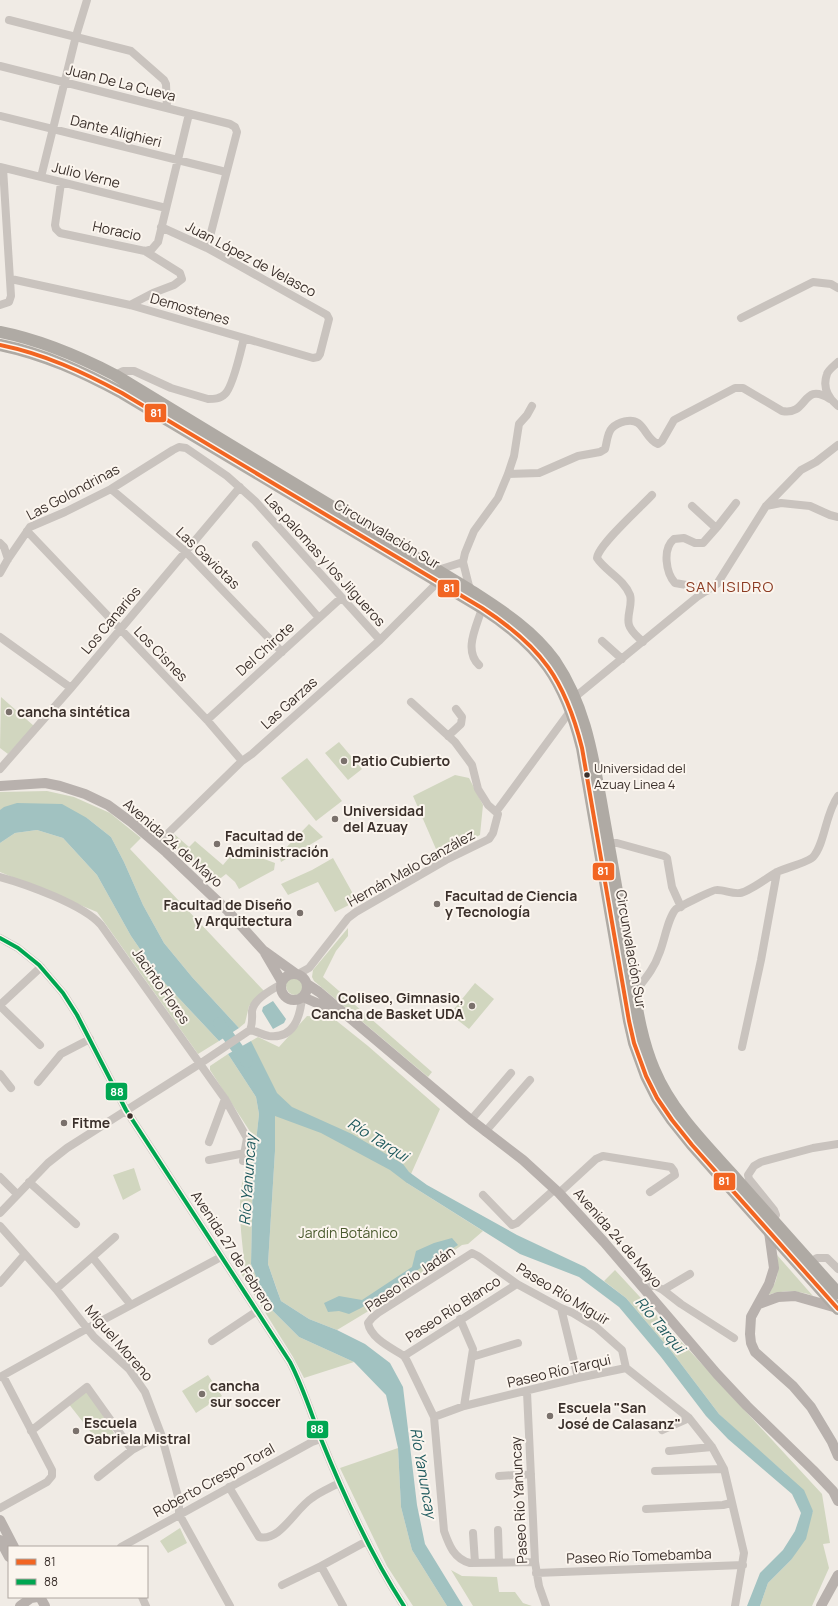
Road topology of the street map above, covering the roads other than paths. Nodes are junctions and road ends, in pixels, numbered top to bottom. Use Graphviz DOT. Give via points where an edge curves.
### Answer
graph roads {
  1 [pos="87,0"];
  2 [pos="9,20"];
  3 [pos="76,36"];
  4 [pos="0,66"];
  5 [pos="65,82"];
  6 [pos="167,108"];
  7 [pos="189,114"];
  8 [pos="0,116"];
  9 [pos="53,129"];
  10 [pos="178,160"];
  11 [pos="2,168"];
  12 [pos="226,172"];
  13 [pos="41,177"];
  14 [pos="61,182"];
  15 [pos="166,208"];
  16 [pos="161,227"];
  17 [pos="207,248"];
  18 [pos="145,251"];
  19 [pos="11,279"];
  20 [pos="838,288"];
  21 [pos="0,305"];
  22 [pos="130,305"];
  23 [pos="327,315"];
  24 [pos="741,318"];
  25 [pos="0,332"];
  26 [pos="244,338"];
  27 [pos="0,345"];
  28 [pos="838,362"];
  29 [pos="115,375"];
  30 [pos="830,399"];
  31 [pos="532,406"];
  32 [pos="838,406"];
  33 [pos="838,445"];
  34 [pos="194,452"];
  35 [pos="508,474"];
  36 [pos="240,487"];
  37 [pos="112,489"];
  38 [pos="652,495"];
  39 [pos="736,503"];
  40 [pos="692,506"];
  41 [pos="766,506"];
  42 [pos="838,517"];
  43 [pos="716,528"];
  44 [pos="27,531"];
  45 [pos="0,543"];
  46 [pos="256,545"];
  47 [pos="186,552"];
  48 [pos="8,558"];
  49 [pos="463,562"];
  50 [pos="438,570"];
  51 [pos="0,573"];
  52 [pos="438,582"];
  53 [pos="470,590"];
  54 [pos="707,591"];
  55 [pos="342,598"];
  56 [pos="482,608"];
  57 [pos="319,618"];
  58 [pos="120,629"];
  59 [pos="380,640"];
  60 [pos="1,641"];
  61 [pos="602,641"];
  62 [pos="643,642"];
  63 [pos="282,652"];
  64 [pos="622,659"];
  65 [pos="479,665"];
  66 [pos="70,688"];
  67 [pos="575,697"];
  68 [pos="411,702"];
  69 [pos="456,709"];
  70 [pos="571,710"];
  71 [pos="207,720"];
  72 [pos="448,736"];
  73 [pos="242,761"];
  74 [pos="0,769"];
  75 [pos="0,786"];
  76 [pos="838,796"];
  77 [pos="496,812"];
  78 [pos="608,843"];
  79 [pos="157,844"];
  80 [pos="777,872"];
  81 [pos="0,877"];
  82 [pos="681,907"];
  83 [pos="0,938"];
  84 [pos="263,950"];
  85 [pos="41,967"];
  86 [pos="310,968"];
  87 [pos="297,974"];
  88 [pos="282,983"];
  89 [pos="307,983"];
  90 [pos="635,992"];
  91 [pos="302,997"];
  92 [pos="0,1005"];
  93 [pos="351,1019"];
  94 [pos="250,1030"];
  95 [pos="90,1039"];
  96 [pos="40,1045"];
  97 [pos="742,1047"];
  98 [pos="201,1063"];
  99 [pos="510,1073"];
  100 [pos="0,1074"];
  101 [pos="530,1080"];
  102 [pos="38,1082"];
  103 [pos="11,1088"];
  104 [pos="225,1099"];
  105 [pos="126,1110"];
  106 [pos="471,1120"];
  107 [pos="485,1132"];
  108 [pos="209,1142"];
  109 [pos="838,1144"];
  110 [pos="209,1160"];
  111 [pos="0,1177"];
  112 [pos="29,1182"];
  113 [pos="557,1191"];
  114 [pos="650,1192"];
  115 [pos="17,1194"];
  116 [pos="483,1195"];
  117 [pos="0,1213"];
  118 [pos="773,1220"];
  119 [pos="76,1224"];
  120 [pos="0,1226"];
  121 [pos="769,1232"];
  122 [pos="115,1237"];
  123 [pos="472,1253"];
  124 [pos="26,1254"];
  125 [pos="221,1256"];
  126 [pos="93,1258"];
  127 [pos="810,1262"];
  128 [pos="838,1269"];
  129 [pos="690,1274"];
  130 [pos="0,1283"];
  131 [pos="517,1284"];
  132 [pos="56,1289"];
  133 [pos="645,1289"];
  134 [pos="664,1290"];
  135 [pos="838,1293"];
  136 [pos="759,1304"];
  137 [pos="131,1305"];
  138 [pos="561,1308"];
  139 [pos="837,1308"];
  140 [pos="257,1311"];
  141 [pos="460,1319"];
  142 [pos="88,1328"];
  143 [pos="734,1338"];
  144 [pos="212,1341"];
  145 [pos="518,1343"];
  146 [pos="404,1356"];
  147 [pos="472,1357"];
  148 [pos="626,1368"];
  149 [pos="1,1377"];
  150 [pos="578,1378"];
  151 [pos="527,1392"];
  152 [pos="464,1406"];
  153 [pos="434,1417"];
  154 [pos="689,1418"];
  155 [pos="662,1430"];
  156 [pos="31,1431"];
  157 [pos="161,1434"];
  158 [pos="321,1439"];
  159 [pos="712,1447"];
  160 [pos="132,1450"];
  161 [pos="669,1451"];
  162 [pos="838,1456"];
  163 [pos="724,1469"];
  164 [pos="655,1471"];
  165 [pos="531,1474"];
  166 [pos="499,1476"];
  167 [pos="98,1477"];
  168 [pos="340,1483"];
  169 [pos="229,1487"];
  170 [pos="838,1501"];
  171 [pos="731,1502"];
  172 [pos="0,1508"];
  173 [pos="646,1509"];
  174 [pos="179,1514"];
  175 [pos="0,1520"];
  176 [pos="498,1530"];
  177 [pos="473,1533"];
  178 [pos="0,1540"];
  179 [pos="367,1541"];
  180 [pos="13,1546"];
  181 [pos="123,1546"];
  182 [pos="8,1555"];
  183 [pos="499,1562"];
  184 [pos="535,1562"];
  185 [pos="475,1563"];
  186 [pos="743,1565"];
  187 [pos="321,1566"];
  188 [pos="536,1573"];
  189 [pos="838,1574"];
  190 [pos="282,1584"];
  191 [pos="35,1600"];
  192 [pos="20,1606"];
  193 [pos="45,1606"];
  194 [pos="230,1606"];
  195 [pos="343,1606"];
  196 [pos="404,1606"];
  197 [pos="546,1606"];
  198 [pos="735,1606"];
  199 [pos="821,1606"];
  1 -- 3 [label="street"];
  2 -- 3 [label="street"];
  3 -- 5 [label="street"];
  3 -- 6 [label="street" via="135,54 164,80"];
  4 -- 5 [label="street, Juan De La Cueva"];
  5 -- 6 [label="street, Juan De La Cueva"];
  5 -- 9 [label="street"];
  6 -- 7 [label="street, Juan De La Cueva"];
  7 -- 10 [label="street, Horacio"];
  7 -- 12 [label="street, Juan De La Cueva" via="235,127 237,132"];
  8 -- 9 [label="street, Dante Alighieri"];
  9 -- 10 [label="street, Dante Alighieri"];
  9 -- 13 [label="street"];
  10 -- 12 [label="street, Dante Alighieri"];
  10 -- 15 [label="street, Horacio"];
  11 -- 13 [label="street, Julio Verne"];
  11 -- 19 [label="street"];
  12 -- 17 [label="street"];
  13 -- 14 [label="street, Julio Verne"];
  14 -- 15 [label="street, Julio Verne"];
  14 -- 18 [label="street, Horacio" via="55,225 60,233"];
  15 -- 16 [label="street, Horacio"];
  16 -- 17 [label="street, Juan López de Velasco"];
  16 -- 18 [label="street, Horacio" via="158,242 152,249"];
  17 -- 23 [label="street, Juan López de Velasco"];
  18 -- 22 [label="street" via="183,277 174,285"];
  19 -- 21 [label="street" via="11,296 8,302"];
  19 -- 22 [label="street, Demostenes"];
  20 -- 24 [label="street" via="831,284 813,282"];
  22 -- 26 [label="street, Demostenes"];
  23 -- 26 [label="street, Demostenes" via="318,357 313,358"];
  25 -- 29 [label="highway, Circunvalación Sur" via="59,348"];
  26 -- 29 [label="street" via="229,389 221,397 208,399 171,388 134,371 123,371"];
  27 -- 52 [label="highway, Circunvalación Sur" via="53,360 101,381"];
  28 -- 30 [label="street" via="827,373 825,388"];
  29 -- 50 [label="highway, Circunvalación Sur"];
  30 -- 32 [label="street"];
  30 -- 35 [label="street" via="822,394 811,394 796,410 790,412 782,411 743,388 735,388 674,420 658,444 652,442 639,423 633,420 622,421 612,428 605,449 600,452 578,456 539,473"];
  31 -- 35 [label="street" via="518,424 514,456"];
  33 -- 41 [label="street" via="801,470"];
  34 -- 36 [label="street, Las palomas y los Jilgueros"];
  34 -- 37 [label="street, Las Golondrinas" via="186,448 175,448"];
  35 -- 49 [label="street" via="498,498 474,531"];
  36 -- 47 [label="street, Los Canarios"];
  36 -- 55 [label="street, Las palomas y los Jilgueros"];
  37 -- 44 [label="street, Las Golondrinas" via="34,524"];
  37 -- 47 [label="street, Las Gaviotas"];
  38 -- 62 [label="street" via="606,542 597,558 626,588 630,596 629,626"];
  39 -- 43 [label="street"];
  40 -- 43 [label="street"];
  41 -- 42 [label="street" via="781,503 810,506"];
  41 -- 54 [label="street" via="717,584"];
  43 -- 54 [label="street" via="703,543 695,543 684,538 674,539 668,547 667,563 670,577 675,583"];
  44 -- 48 [label="street, Las Golondrinas"];
  44 -- 58 [label="street, Los Cisnes"];
  45 -- 48 [label="street"];
  46 -- 57 [label="street"];
  47 -- 58 [label="street, Los Canarios"];
  47 -- 63 [label="street, Las Gaviotas"];
  48 -- 51 [label="street, Las Golondrinas"];
  49 -- 50 [label="street"];
  49 -- 53 [label="street"];
  50 -- 53 [label="highway, Circunvalación Sur"];
  52 -- 56 [label="highway, Circunvalación Sur"];
  52 -- 59 [label="street, Las Garzas"];
  53 -- 67 [label="highway, Circunvalación Sur" via="515,620 535,638 554,660"];
  54 -- 62 [label="street"];
  55 -- 57 [label="street, Del Chirote"];
  55 -- 59 [label="street, Las palomas y los Jilgueros"];
  56 -- 65 [label="street" via="472,640 472,652 475,662"];
  56 -- 70 [label="highway, Circunvalación Sur" via="516,632 542,659 562,688"];
  57 -- 63 [label="street, Del Chirote"];
  58 -- 66 [label="street, Los Canarios"];
  58 -- 71 [label="street, Los Cisnes"];
  59 -- 73 [label="street, Las Garzas"];
  60 -- 66 [label="street"];
  61 -- 64 [label="street"];
  62 -- 64 [label="street"];
  63 -- 71 [label="street, Del Chirote"];
  64 -- 67 [label="street"];
  66 -- 74 [label="street, Los Canarios"];
  67 -- 78 [label="highway, Circunvalación Sur" via="592,752"];
  68 -- 72 [label="street"];
  69 -- 72 [label="street" via="462,717 461,724"];
  70 -- 77 [label="street"];
  70 -- 121 [label="highway, Circunvalación Sur" via="582,748 628,1021 639,1060 672,1120"];
  71 -- 73 [label="street, Los Cisnes"];
  72 -- 77 [label="street" via="472,765 478,789"];
  73 -- 79 [label="street, Las Garzas"];
  75 -- 79 [label="main road, Avenida 24 de Mayo" via="45,783 74,789 119,813"];
  76 -- 80 [label="street" via="832,805 818,850 812,859"];
  77 -- 86 [label="street, Hernán Malo Ganzález" via="498,814 489,839 446,860 356,912 348,918"];
  78 -- 82 [label="street" via="617,843 664,856 672,887"];
  78 -- 90 [label="highway, Circunvalación Sur"];
  79 -- 84 [label="main road, Avenida 24 de Mayo" via="223,906"];
  80 -- 82 [label="street" via="742,893 728,893 716,889"];
  80 -- 97 [label="street"];
  81 -- 98 [label="street, Jacinto Flores" via="83,910 95,918"];
  82 -- 90 [label="street" via="676,909 649,974"];
  83 -- 85 [label="street, Avenida 27 de Febrero" via="18,948"];
  84 -- 87 [label="main road, Avenida 24 de Mayo"];
  84 -- 88 [label="main road, Avenida 24 de Mayo"];
  85 -- 92 [label="street"];
  85 -- 95 [label="street, Avenida 27 de Febrero" via="63,993"];
  86 -- 87 [label="street, Hernán Malo Ganzález"];
  86 -- 89 [label="street, Hernán Malo Ganzález"];
  87 -- 88 [label="main road" via="286,976"];
  87 -- 89 [label="main road" via="305,978"];
  88 -- 91 [label="main road" via="283,993 287,998 293,1000"];
  88 -- 94 [label="street" via="256,1003 252,1010 253,1021"];
  89 -- 91 [label="main road" via="307,990"];
  89 -- 93 [label="main road, Avenida 24 de Mayo"];
  90 -- 118 [label="highway, Circunvalación Sur" via="647,1049 662,1086 699,1137"];
  91 -- 93 [label="main road, Avenida 24 de Mayo"];
  91 -- 94 [label="street" via="298,1018 288,1031 278,1036 267,1036"];
  92 -- 96 [label="street"];
  93 -- 106 [label="main road, Avenida 24 de Mayo"];
  94 -- 98 [label="street"];
  95 -- 102 [label="street" via="61,1054"];
  95 -- 105 [label="street, Avenida 27 de Febrero"];
  98 -- 104 [label="street, Jacinto Flores"];
  98 -- 105 [label="street"];
  99 -- 106 [label="street"];
  100 -- 103 [label="street"];
  101 -- 107 [label="street"];
  104 -- 108 [label="street"];
  104 -- 110 [label="street, Jacinto Flores" via="247,1138 244,1157"];
  105 -- 112 [label="street" via="67,1148"];
  105 -- 125 [label="street, Avenida 27 de Febrero"];
  106 -- 107 [label="main road, Avenida 24 de Mayo"];
  107 -- 113 [label="main road, Avenida 24 de Mayo" via="523,1160"];
  109 -- 118 [label="street" via="813,1148 754,1166 748,1175 749,1179 774,1210 776,1215"];
  111 -- 115 [label="street"];
  112 -- 115 [label="street"];
  112 -- 119 [label="street"];
  113 -- 114 [label="street" via="602,1156 671,1167 675,1174"];
  113 -- 116 [label="street" via="512,1225"];
  113 -- 133 [label="main road, Avenida 24 de Mayo"];
  115 -- 117 [label="street"];
  118 -- 127 [label="highway, Circunvalación Sur"];
  120 -- 124 [label="street, Miguel Moreno"];
  121 -- 136 [label="main road" via="774,1268"];
  121 -- 139 [label="highway, Circunvalación Sur"];
  122 -- 126 [label="street"];
  123 -- 131 [label="street, Paseo Río Miguir"];
  123 -- 146 [label="street, Paseo Río Jadán" via="375,1315 368,1323 374,1335"];
  124 -- 130 [label="street"];
  124 -- 132 [label="street, Miguel Moreno"];
  125 -- 137 [label="street"];
  125 -- 140 [label="street, Avenida 27 de Febrero"];
  126 -- 132 [label="street"];
  126 -- 137 [label="street"];
  127 -- 128 [label="street" via="817,1258 827,1258"];
  127 -- 135 [label="highway, Circunvalación Sur"];
  129 -- 134 [label="street"];
  131 -- 138 [label="street, Paseo Río Miguir"];
  131 -- 141 [label="street, Paseo Río Blanco"];
  132 -- 142 [label="street, Miguel Moreno"];
  133 -- 134 [label="street" via="654,1285"];
  133 -- 170 [label="main road, Avenida 24 de Mayo" via="717,1374 813,1470 833,1491"];
  134 -- 143 [label="street"];
  136 -- 139 [label="main road" via="778,1297 795,1296"];
  136 -- 162 [label="main road" via="751,1317 750,1325 751,1343 755,1352 794,1386 811,1407"];
  137 -- 142 [label="street"];
  138 -- 148 [label="street, Paseo Río Miguir" via="596,1327 613,1341 622,1350"];
  138 -- 150 [label="street"];
  140 -- 144 [label="street"];
  140 -- 158 [label="street, Avenida 27 de Febrero" via="300,1381"];
  141 -- 146 [label="street, Paseo Río Blanco"];
  141 -- 147 [label="street" via="473,1349"];
  142 -- 149 [label="street"];
  142 -- 157 [label="street, Miguel Moreno" via="94,1338 129,1369 145,1392"];
  145 -- 147 [label="street"];
  146 -- 153 [label="street"];
  147 -- 152 [label="street"];
  148 -- 150 [label="street, Paseo Río Tarqui"];
  148 -- 154 [label="street, Paseo Río Tarqui"];
  149 -- 156 [label="street"];
  150 -- 151 [label="street, Paseo Río Tarqui"];
  151 -- 152 [label="street, Paseo Río Tarqui"];
  151 -- 165 [label="street, Paseo Río Yanuncay"];
  152 -- 153 [label="street, Paseo Río Tarqui"];
  153 -- 185 [label="street" via="444,1531 456,1555 463,1561"];
  154 -- 155 [label="street"];
  154 -- 159 [label="street, Paseo Río Tarqui"];
  156 -- 160 [label="street" via="87,1386"];
  156 -- 172 [label="street" via="52,1470 52,1476 48,1482"];
  157 -- 160 [label="street"];
  157 -- 174 [label="street, Miguel Moreno" via="179,1500"];
  158 -- 168 [label="street, Avenida 27 de Febrero"];
  158 -- 169 [label="street, Roberto Crespo Toral"];
  159 -- 161 [label="street"];
  159 -- 163 [label="street, Paseo Río Tarqui"];
  160 -- 167 [label="street"];
  163 -- 164 [label="street"];
  163 -- 171 [label="street, Paseo Río Tarqui"];
  165 -- 166 [label="street"];
  165 -- 184 [label="street, Paseo Río Yanuncay"];
  168 -- 169 [label="street" via="302,1505 279,1531 265,1539 259,1538"];
  168 -- 179 [label="street, Avenida 27 de Febrero"];
  169 -- 174 [label="street, Roberto Crespo Toral"];
  171 -- 173 [label="street"];
  171 -- 186 [label="street, Paseo Río Tarqui" via="744,1553"];
  174 -- 181 [label="street, Roberto Crespo Toral"];
  174 -- 194 [label="street, Miguel Moreno"];
  175 -- 180 [label="main road"];
  176 -- 183 [label="street"];
  177 -- 185 [label="street"];
  178 -- 182 [label="main road"];
  179 -- 187 [label="street"];
  179 -- 196 [label="street, Avenida 27 de Febrero"];
  183 -- 184 [label="street"];
  183 -- 185 [label="street"];
  184 -- 188 [label="street, Paseo Río Yanuncay"];
  186 -- 188 [label="street, Paseo Río Tomebamba"];
  186 -- 198 [label="street, Paseo Río Tarqui"];
  187 -- 190 [label="street"];
  187 -- 195 [label="street"];
  188 -- 197 [label="street, Paseo Río Yanuncay"];
  189 -- 199 [label="main road"];
  191 -- 192 [label="main road"];
  191 -- 193 [label="main road"];
}
